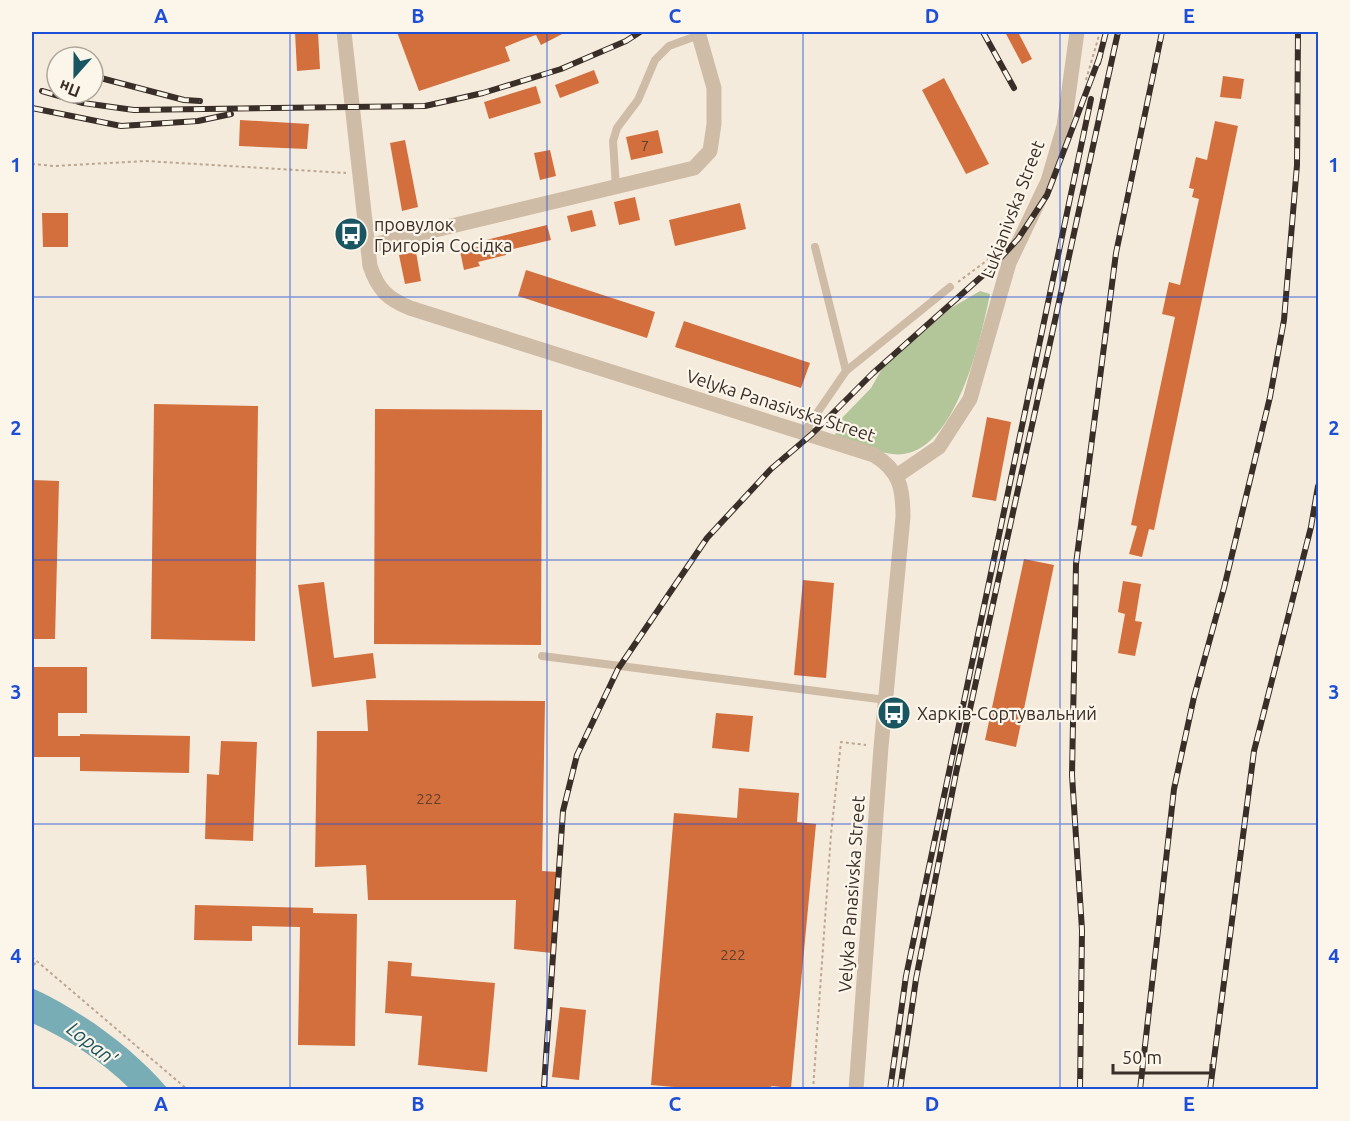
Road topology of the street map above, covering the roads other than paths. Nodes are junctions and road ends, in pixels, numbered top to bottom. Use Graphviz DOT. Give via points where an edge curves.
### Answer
graph roads {
  1 [pos="344,32"];
  2 [pos="1077,32"];
  3 [pos="699,33"];
  4 [pos="616,187"];
  5 [pos="368,246"];
  6 [pos="814,247"];
  7 [pos="950,287"];
  8 [pos="846,371"];
  9 [pos="804,432"];
  10 [pos="898,475"];
  11 [pos="542,656"];
  12 [pos="886,700"];
  13 [pos="856,1089"];
  1 -- 5 [label="street, Velyka Panasivska Street"];
  2 -- 10 [label="street, Lukianivska Street" via="1058,148 1048,181 1009,263 969,399 939,447"];
  3 -- 4 [label="lane" via="669,46 655,60 638,100 617,128 613,141"];
  3 -- 4 [label="street" via="714,88 710,151 694,168"];
  4 -- 5 [label="street"];
  5 -- 9 [label="street, Velyka Panasivska Street" via="376,284 388,299"];
  6 -- 8 [label="lane"];
  7 -- 8 [label="lane"];
  8 -- 9 [label="lane"];
  9 -- 10 [label="street, Velyka Panasivska Street" via="874,455"];
  10 -- 12 [label="street, Velyka Panasivska Street" via="903,491 903,517"];
  11 -- 12 [label="lane"];
  12 -- 13 [label="street, Velyka Panasivska Street"];
}
